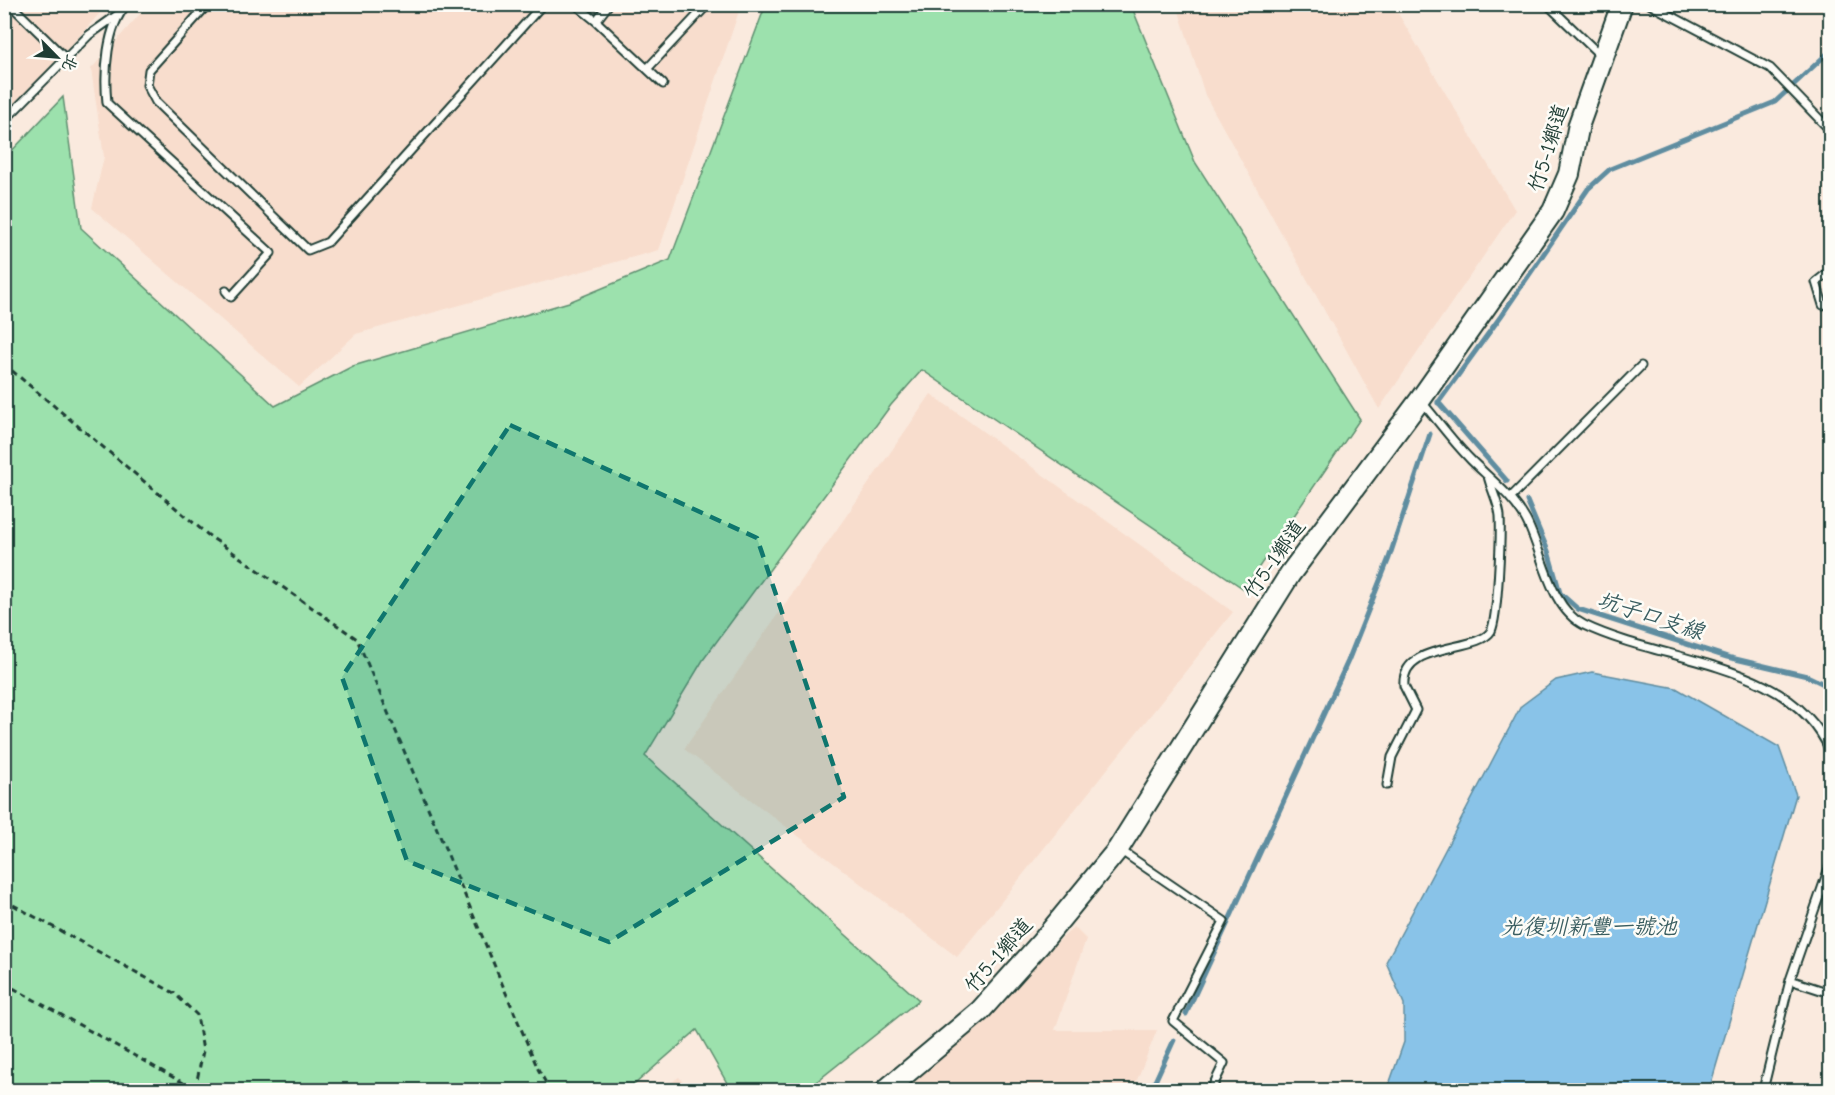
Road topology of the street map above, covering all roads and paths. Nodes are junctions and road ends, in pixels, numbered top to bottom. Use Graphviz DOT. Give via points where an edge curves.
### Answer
graph roads {
  1 [pos="10,4"];
  2 [pos="127,4"];
  3 [pos="208,4"];
  4 [pos="543,4"];
  5 [pos="575,4"];
  6 [pos="609,4"];
  7 [pos="708,4"];
  8 [pos="1547,4"];
  9 [pos="1622,4"];
  10 [pos="1649,4"];
  11 [pos="120,13"];
  12 [pos="596,21"];
  13 [pos="1603,58"];
  14 [pos="66,59"];
  15 [pos="647,69"];
  16 [pos="663,84"];
  17 [pos="4,121"];
  18 [pos="1830,130"];
  19 [pos="1830,271"];
  20 [pos="226,291"];
  21 [pos="1822,305"];
  22 [pos="4,364"];
  23 [pos="1641,366"];
  24 [pos="1420,400"];
  25 [pos="1488,476"];
  26 [pos="1510,498"];
  27 [pos="1830,751"];
  28 [pos="1387,785"];
  29 [pos="1118,849"];
  30 [pos="1830,865"];
  31 [pos="4,900"];
  32 [pos="1790,980"];
  33 [pos="4,983"];
  34 [pos="1830,993"];
  35 [pos="196,1090"];
  36 [pos="550,1090"];
  37 [pos="886,1090"];
  38 [pos="1211,1090"];
  39 [pos="1763,1090"];
  1 -- 14 [label="lane"];
  2 -- 11 [label="lane"];
  3 -- 4 [label="lane" via="149,70 147,85 156,102 308,250 328,242"];
  5 -- 12 [label="lane"];
  6 -- 12 [label="lane"];
  7 -- 15 [label="lane"];
  8 -- 13 [label="lane"];
  9 -- 13 [label="street, 竹5-1鄉道"];
  10 -- 18 [label="lane" via="1770,68"];
  11 -- 14 [label="lane" via="89,35"];
  11 -- 20 [label="lane" via="108,53 107,102 271,253 231,297"];
  12 -- 15 [label="lane"];
  13 -- 24 [label="street, 竹5-1鄉道" via="1580,124 1569,174 1553,211"];
  14 -- 17 [label="lane"];
  15 -- 16 [label="lane"];
  19 -- 21 [label="lane" via="1816,282"];
  22 -- 36 [label="path" via="208,535 357,639"];
  23 -- 26 [label="lane"];
  24 -- 25 [label="lane"];
  24 -- 29 [label="street, 竹5-1鄉道" via="1290,574"];
  25 -- 26 [label="lane"];
  25 -- 28 [label="lane" via="1500,514 1491,631 1481,638 1428,653 1407,671 1404,686 1416,710 1392,757"];
  26 -- 27 [label="lane" via="1533,534 1553,591 1582,624 1781,693 1806,712 1822,731"];
  29 -- 37 [label="street, 竹5-1鄉道" via="980,1011"];
  29 -- 38 [label="lane" via="1224,921 1173,1021 1224,1063"];
  30 -- 32 [label="lane"];
  31 -- 35 [label="path" via="174,993 197,1015 204,1051"];
  32 -- 34 [label="lane"];
  32 -- 39 [label="lane"];
  33 -- 35 [label="path"];
}
